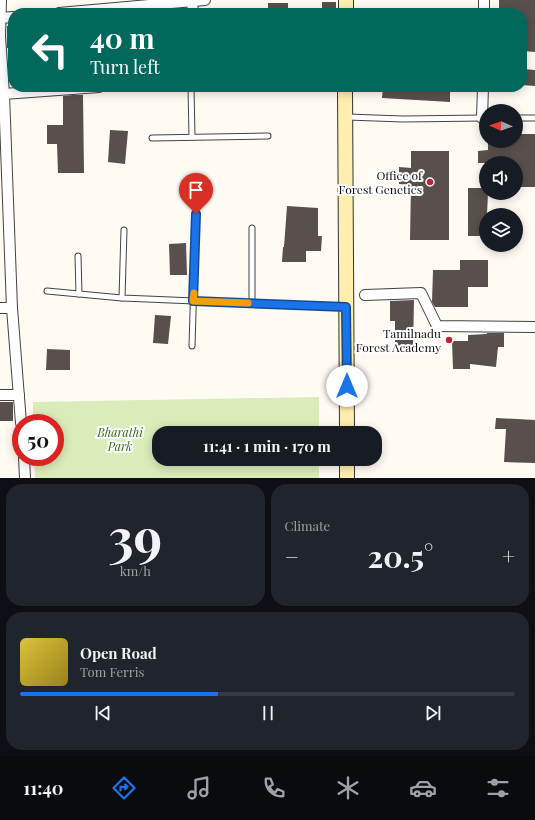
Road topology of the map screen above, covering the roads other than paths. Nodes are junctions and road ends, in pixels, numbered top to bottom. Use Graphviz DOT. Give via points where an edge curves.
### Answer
graph roads {
  1 [pos="1,0"];
  2 [pos="192,0"];
  3 [pos="205,0"];
  4 [pos="110,8"];
  5 [pos="1,18"];
  6 [pos="31,92"];
  7 [pos="191,92"];
  8 [pos="345,92"];
  9 [pos="482,92"];
  10 [pos="4,94"];
  11 [pos="483,104"];
  12 [pos="346,117"];
  13 [pos="479,118"];
  14 [pos="523,118"];
  15 [pos="535,118"];
  16 [pos="268,136"];
  17 [pos="192,137"];
  18 [pos="152,138"];
  19 [pos="3,144"];
  20 [pos="196,214"];
  21 [pos="252,228"];
  22 [pos="124,230"];
  23 [pos="78,256"];
  24 [pos="47,291"];
  25 [pos="79,294"];
  26 [pos="365,295"];
  27 [pos="122,298"];
  28 [pos="193,301"];
  29 [pos="252,304"];
  30 [pos="346,307"];
  31 [pos="0,308"];
  32 [pos="12,308"];
  33 [pos="535,328"];
  34 [pos="192,346"];
  35 [pos="0,395"];
  36 [pos="19,395"];
  37 [pos="20,414"];
  38 [pos="347,426"];
  39 [pos="24,466"];
  40 [pos="347,466"];
  41 [pos="25,478"];
  42 [pos="347,478"];
  1 -- 5 [label="street"];
  2 -- 3 [label="street"];
  2 -- 4 [label="street"];
  5 -- 10 [label="street"];
  6 -- 10 [label="street"];
  7 -- 17 [label="lane"];
  8 -- 12 [label="main road"];
  9 -- 11 [label="street"];
  10 -- 19 [label="street"];
  12 -- 13 [label="lane"];
  12 -- 30 [label="main road"];
  14 -- 15 [label="lane"];
  16 -- 17 [label="lane"];
  17 -- 18 [label="lane"];
  19 -- 32 [label="street"];
  20 -- 28 [label="lane"];
  21 -- 29 [label="lane"];
  22 -- 27 [label="lane"];
  23 -- 25 [label="lane"];
  24 -- 25 [label="lane"];
  25 -- 27 [label="lane"];
  26 -- 33 [label="street" via="421,293 437,326"];
  27 -- 28 [label="lane"];
  28 -- 29 [label="lane"];
  28 -- 34 [label="lane"];
  29 -- 30 [label="lane"];
  30 -- 38 [label="main road"];
  31 -- 32 [label="street"];
  32 -- 36 [label="street"];
  35 -- 36 [label="street"];
  36 -- 37 [label="street"];
  39 -- 41 [label="street"];
  40 -- 42 [label="main road"];
}
